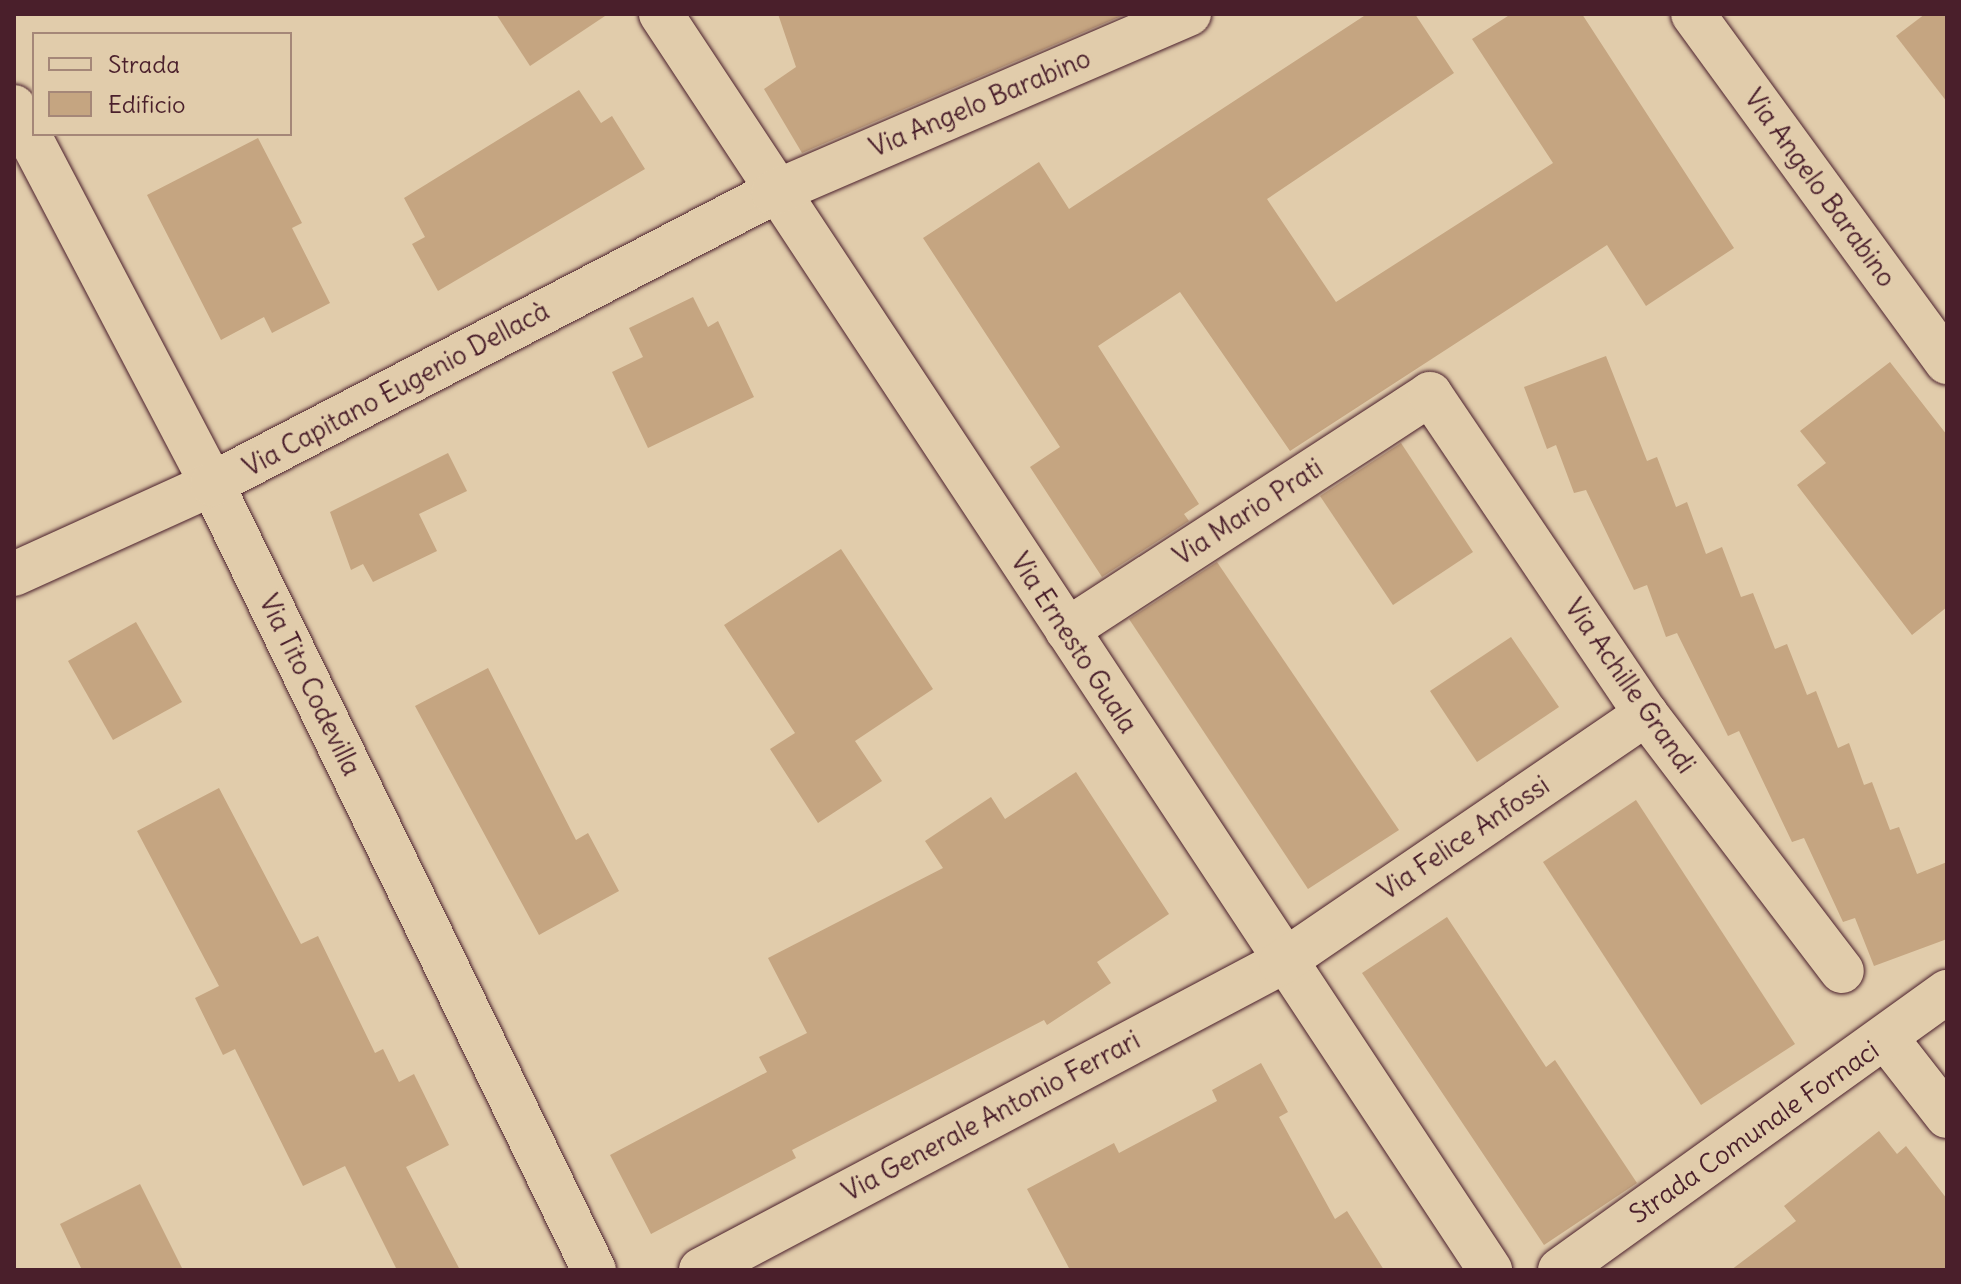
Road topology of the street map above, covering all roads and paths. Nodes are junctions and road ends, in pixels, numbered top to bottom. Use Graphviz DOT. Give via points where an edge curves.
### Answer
graph roads {
  1 [pos="661,14"];
  2 [pos="1189,14"];
  3 [pos="1693,14"];
  4 [pos="14,107"];
  5 [pos="773,193"];
  6 [pos="1947,362"];
  7 [pos="1430,394"];
  8 [pos="212,484"];
  9 [pos="14,574"];
  10 [pos="1067,630"];
  11 [pos="1646,714"];
  12 [pos="1281,963"];
  13 [pos="1842,971"];
  14 [pos="1947,992"];
  15 [pos="1886,1038"];
  16 [pos="1947,1116"];
  17 [pos="594,1270"];
  18 [pos="701,1270"];
  19 [pos="1490,1270"];
  20 [pos="1560,1270"];
  1 -- 5 [label="street, Via Ernesto Guala"];
  2 -- 5 [label="street, Via Angelo Barabino"];
  3 -- 6 [label="street, Via Angelo Barabino"];
  4 -- 8 [label="street, Via Tito Codevilla"];
  5 -- 8 [label="street, Via Capitano Eugenio Dellacà"];
  5 -- 10 [label="street, Via Ernesto Guala"];
  7 -- 10 [label="street, Via Mario Prati"];
  7 -- 11 [label="street, Via Achille Grandi"];
  8 -- 9 [label="street, Via Capitano Eugenio Dellacà"];
  8 -- 17 [label="street, Via Tito Codevilla"];
  10 -- 12 [label="street, Via Ernesto Guala"];
  11 -- 12 [label="street, Via Felice Anfossi"];
  11 -- 13 [label="street, Via Achille Grandi"];
  12 -- 18 [label="street, Via Generale Antonio Ferrari"];
  12 -- 19 [label="street, Via Ernesto Guala"];
  14 -- 15 [label="street, Strada Comunale Fornaci"];
  15 -- 16 [label="street"];
  15 -- 20 [label="street, Strada Comunale Fornaci"];
}
